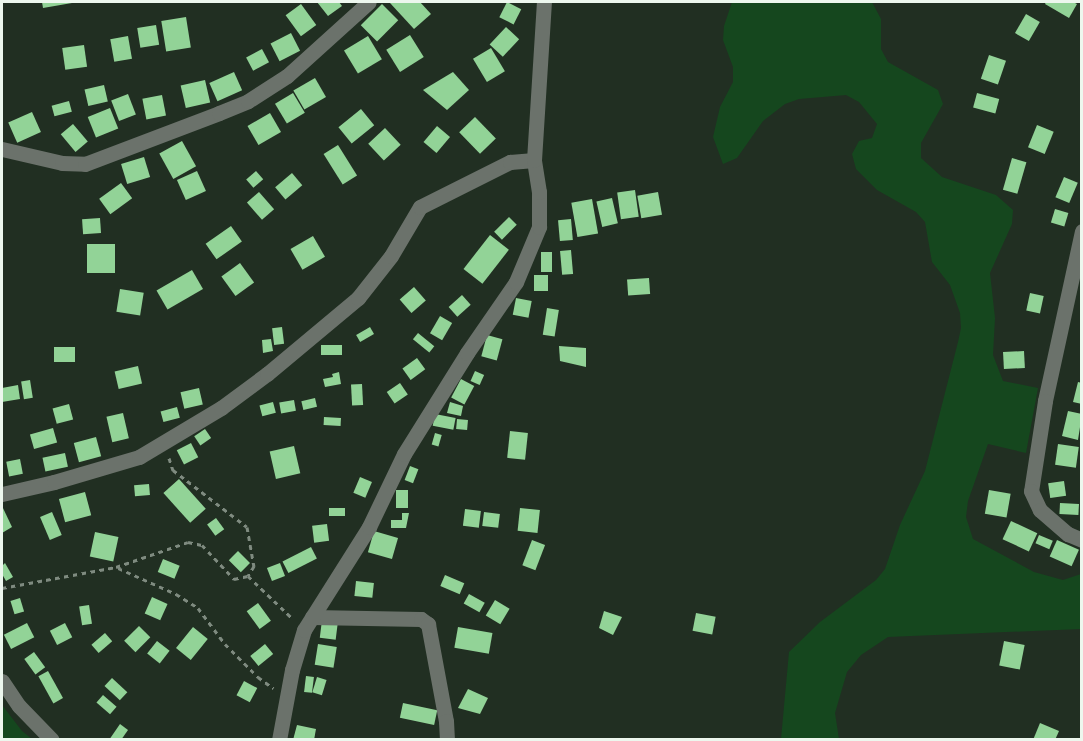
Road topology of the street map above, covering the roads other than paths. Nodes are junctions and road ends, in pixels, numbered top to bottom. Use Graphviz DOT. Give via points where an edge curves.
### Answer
graph roads {
  1 [pos="369,2"];
  2 [pos="544,2"];
  3 [pos="2,149"];
  4 [pos="534,160"];
  5 [pos="1082,231"];
  6 [pos="2,494"];
  7 [pos="1082,540"];
  8 [pos="312,617"];
  9 [pos="2,681"];
  10 [pos="52,740"];
  11 [pos="279,740"];
  12 [pos="447,740"];
  1 -- 3 [label="street" via="287,75 248,101 219,113 85,164 62,163"];
  2 -- 4 [label="street"];
  4 -- 6 [label="street" via="510,162 420,207 391,256 344,311 221,408 139,457"];
  4 -- 8 [label="street" via="539,227 516,282 467,352 411,444 369,527"];
  5 -- 7 [label="street" via="1030,491 1040,510 1068,534"];
  8 -- 11 [label="street" via="303,630"];
  8 -- 12 [label="street" via="421,619 428,624"];
  9 -- 10 [label="street" via="19,706"];
}
